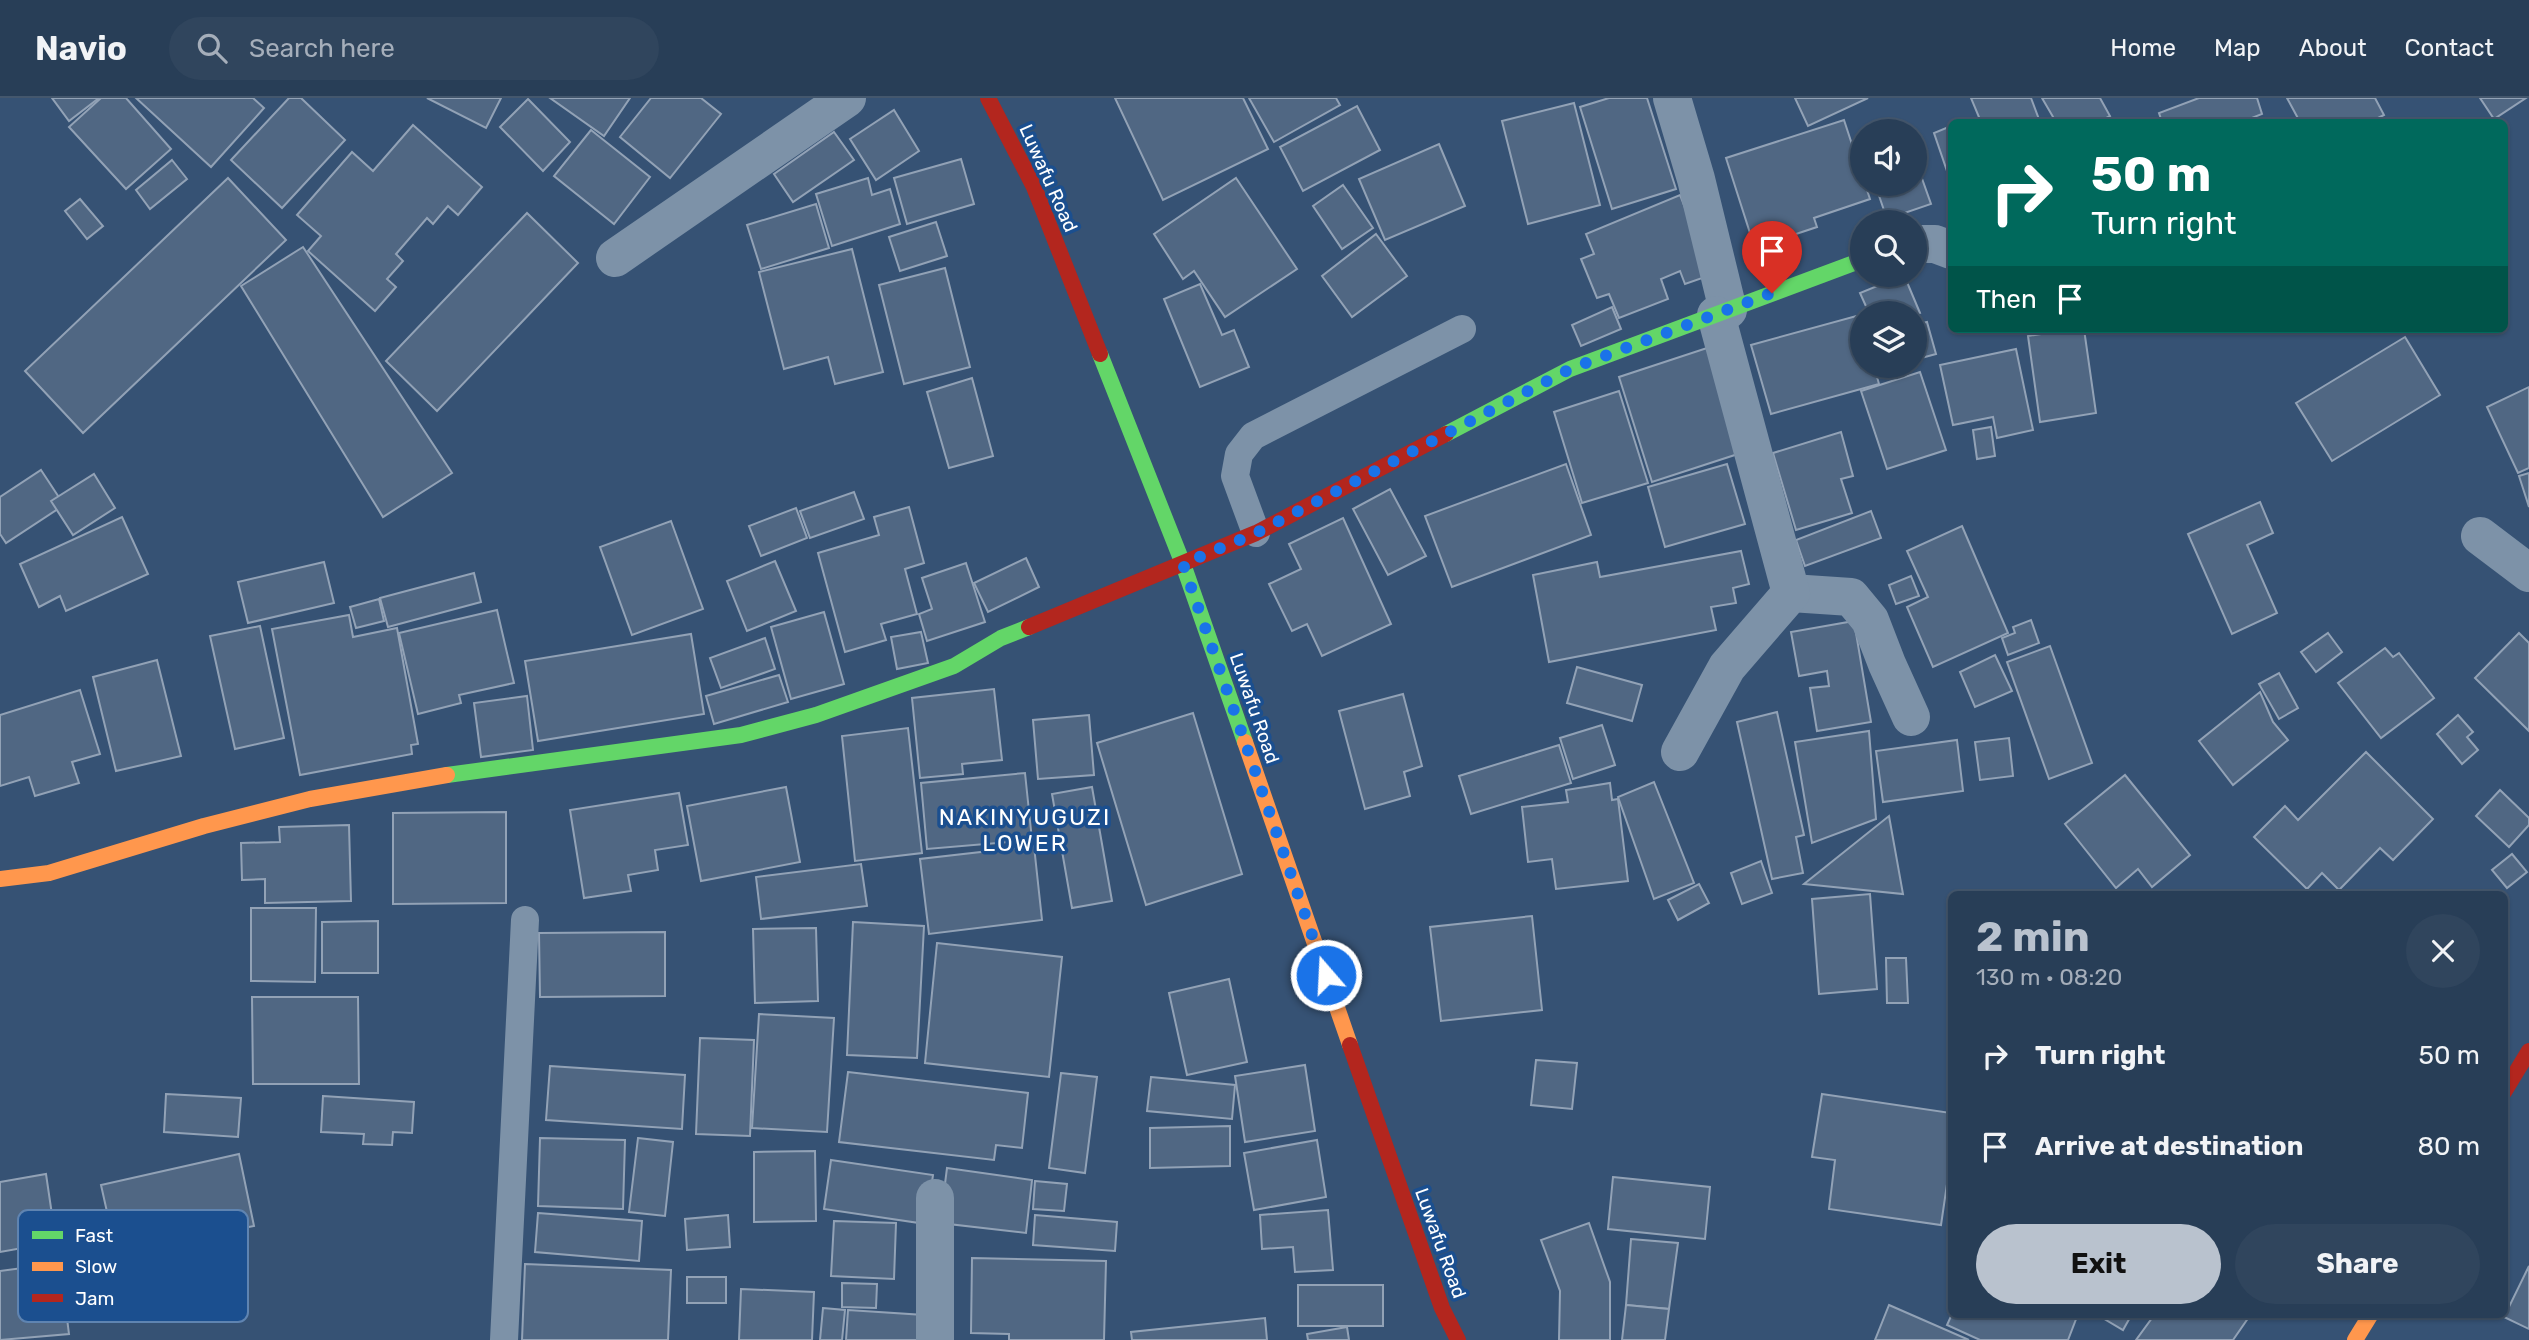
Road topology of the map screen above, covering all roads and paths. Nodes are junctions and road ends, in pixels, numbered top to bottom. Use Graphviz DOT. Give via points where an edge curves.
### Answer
graph roads {
  1 [pos="847,98"];
  2 [pos="988,98"];
  3 [pos="1672,98"];
  4 [pos="1927,244"];
  5 [pos="1948,249"];
  6 [pos="615,258"];
  7 [pos="1850,265"];
  8 [pos="1722,313"];
  9 [pos="1462,329"];
  10 [pos="1256,533"];
  11 [pos="2480,536"];
  12 [pos="1183,564"];
  13 [pos="2529,573"];
  14 [pos="1791,593"];
  15 [pos="1911,717"];
  16 [pos="1680,752"];
  17 [pos="0,879"];
  18 [pos="525,920"];
  19 [pos="2529,1051"];
  20 [pos="2508,1085"];
  21 [pos="935,1198"];
  22 [pos="2369,1318"];
  23 [pos="504,1340"];
  24 [pos="935,1340"];
  25 [pos="1458,1340"];
  26 [pos="2355,1340"];
  1 -- 6 [label="street"];
  2 -- 12 [label="street, Luwafu Road" via="1034,187"];
  3 -- 8 [label="street" via="1696,179"];
  4 -- 5 [label="street"];
  7 -- 8 [label="street"];
  8 -- 10 [label="street" via="1570,369"];
  8 -- 14 [label="street"];
  9 -- 10 [label="lane" via="1253,436 1239,454 1235,476"];
  10 -- 12 [label="street"];
  11 -- 13 [label="street"];
  12 -- 17 [label="street" via="1000,638 954,666 803,719 741,735 488,768 310,799 49,873"];
  12 -- 25 [label="street, Luwafu Road" via="1441,1308"];
  14 -- 15 [label="street" via="1851,597 1870,620"];
  14 -- 16 [label="street" via="1727,667"];
  18 -- 23 [label="lane"];
  19 -- 20 [label="street"];
  21 -- 24 [label="street"];
  22 -- 26 [label="street"];
}
